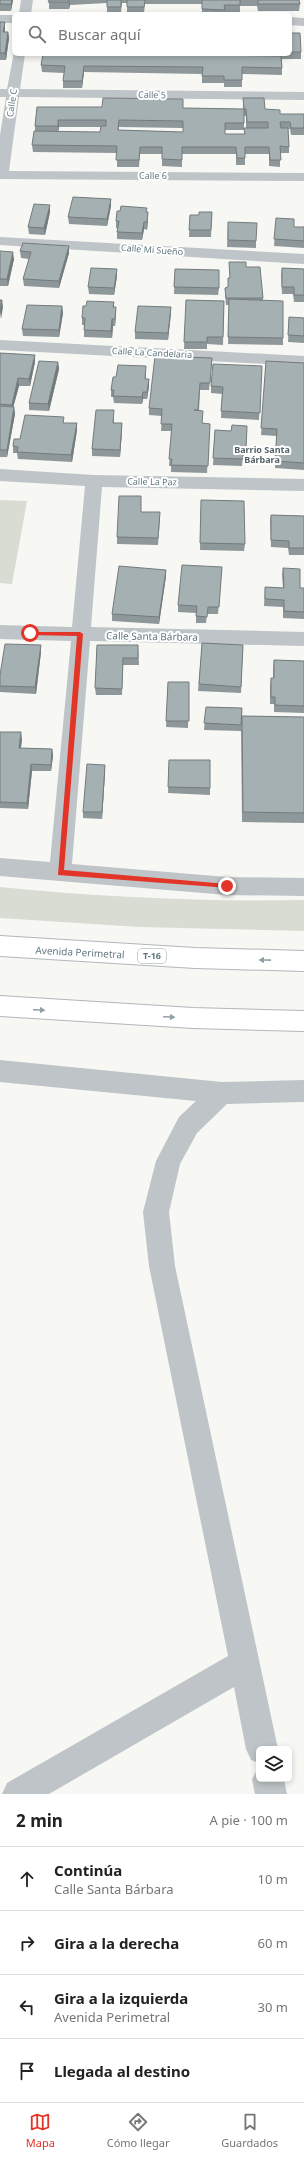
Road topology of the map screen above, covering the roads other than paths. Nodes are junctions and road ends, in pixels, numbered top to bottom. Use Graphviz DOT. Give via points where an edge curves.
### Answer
graph roads {
  1 [pos="27,0"];
  2 [pos="25,12"];
  3 [pos="0,19"];
  4 [pos="12,19"];
  5 [pos="292,22"];
  6 [pos="304,22"];
  7 [pos="18,56"];
  8 [pos="7,93"];
  9 [pos="304,96"];
  10 [pos="1,175"];
  11 [pos="304,177"];
  12 [pos="0,241"];
  13 [pos="304,259"];
  14 [pos="0,345"];
  15 [pos="304,361"];
  16 [pos="0,475"];
  17 [pos="94,481"];
  18 [pos="304,485"];
  19 [pos="0,632"];
  20 [pos="80,634"];
  21 [pos="304,638"];
  22 [pos="0,867"];
  23 [pos="60,873"];
  24 [pos="304,887"];
  25 [pos="0,946"];
  26 [pos="304,961"];
  27 [pos="0,1006"];
  28 [pos="304,1021"];
  29 [pos="0,1071"];
  30 [pos="304,1091"];
  31 [pos="222,1093"];
  32 [pos="244,1664"];
  33 [pos="261,1746"];
  34 [pos="269,1782"];
  35 [pos="18,1794"];
  36 [pos="271,1794"];
  1 -- 2 [label="street"];
  3 -- 4 [label="street"];
  5 -- 6 [label="street"];
  7 -- 8 [label="street, Calle C"];
  8 -- 9 [label="street, Calle 5"];
  8 -- 10 [label="street, Calle C"];
  10 -- 11 [label="street, Calle 6"];
  12 -- 13 [label="street, Calle Mi Sueño"];
  14 -- 15 [label="street, Calle La Candelaria"];
  16 -- 17 [label="street, Calle La Paz"];
  17 -- 18 [label="street, Calle La Paz"];
  17 -- 20 [label="street"];
  19 -- 20 [label="street, Calle Santa Bárbara"];
  20 -- 21 [label="street, Calle Santa Bárbara"];
  20 -- 23 [label="street"];
  22 -- 23 [label="street"];
  23 -- 24 [label="street" via="227,886"];
  26 -- 25 [label="highway, Avenida Perimetral / T-16, one-way" via="195,958"];
  27 -- 28 [label="highway, one-way" via="193,1018"];
  29 -- 31 [label="street"];
  30 -- 31 [label="street"];
  31 -- 32 [label="street" via="188,1125 168,1161 156,1212 162,1266"];
  32 -- 33 [label="street"];
  32 -- 35 [label="street"];
  34 -- 36 [label="street"];
}
